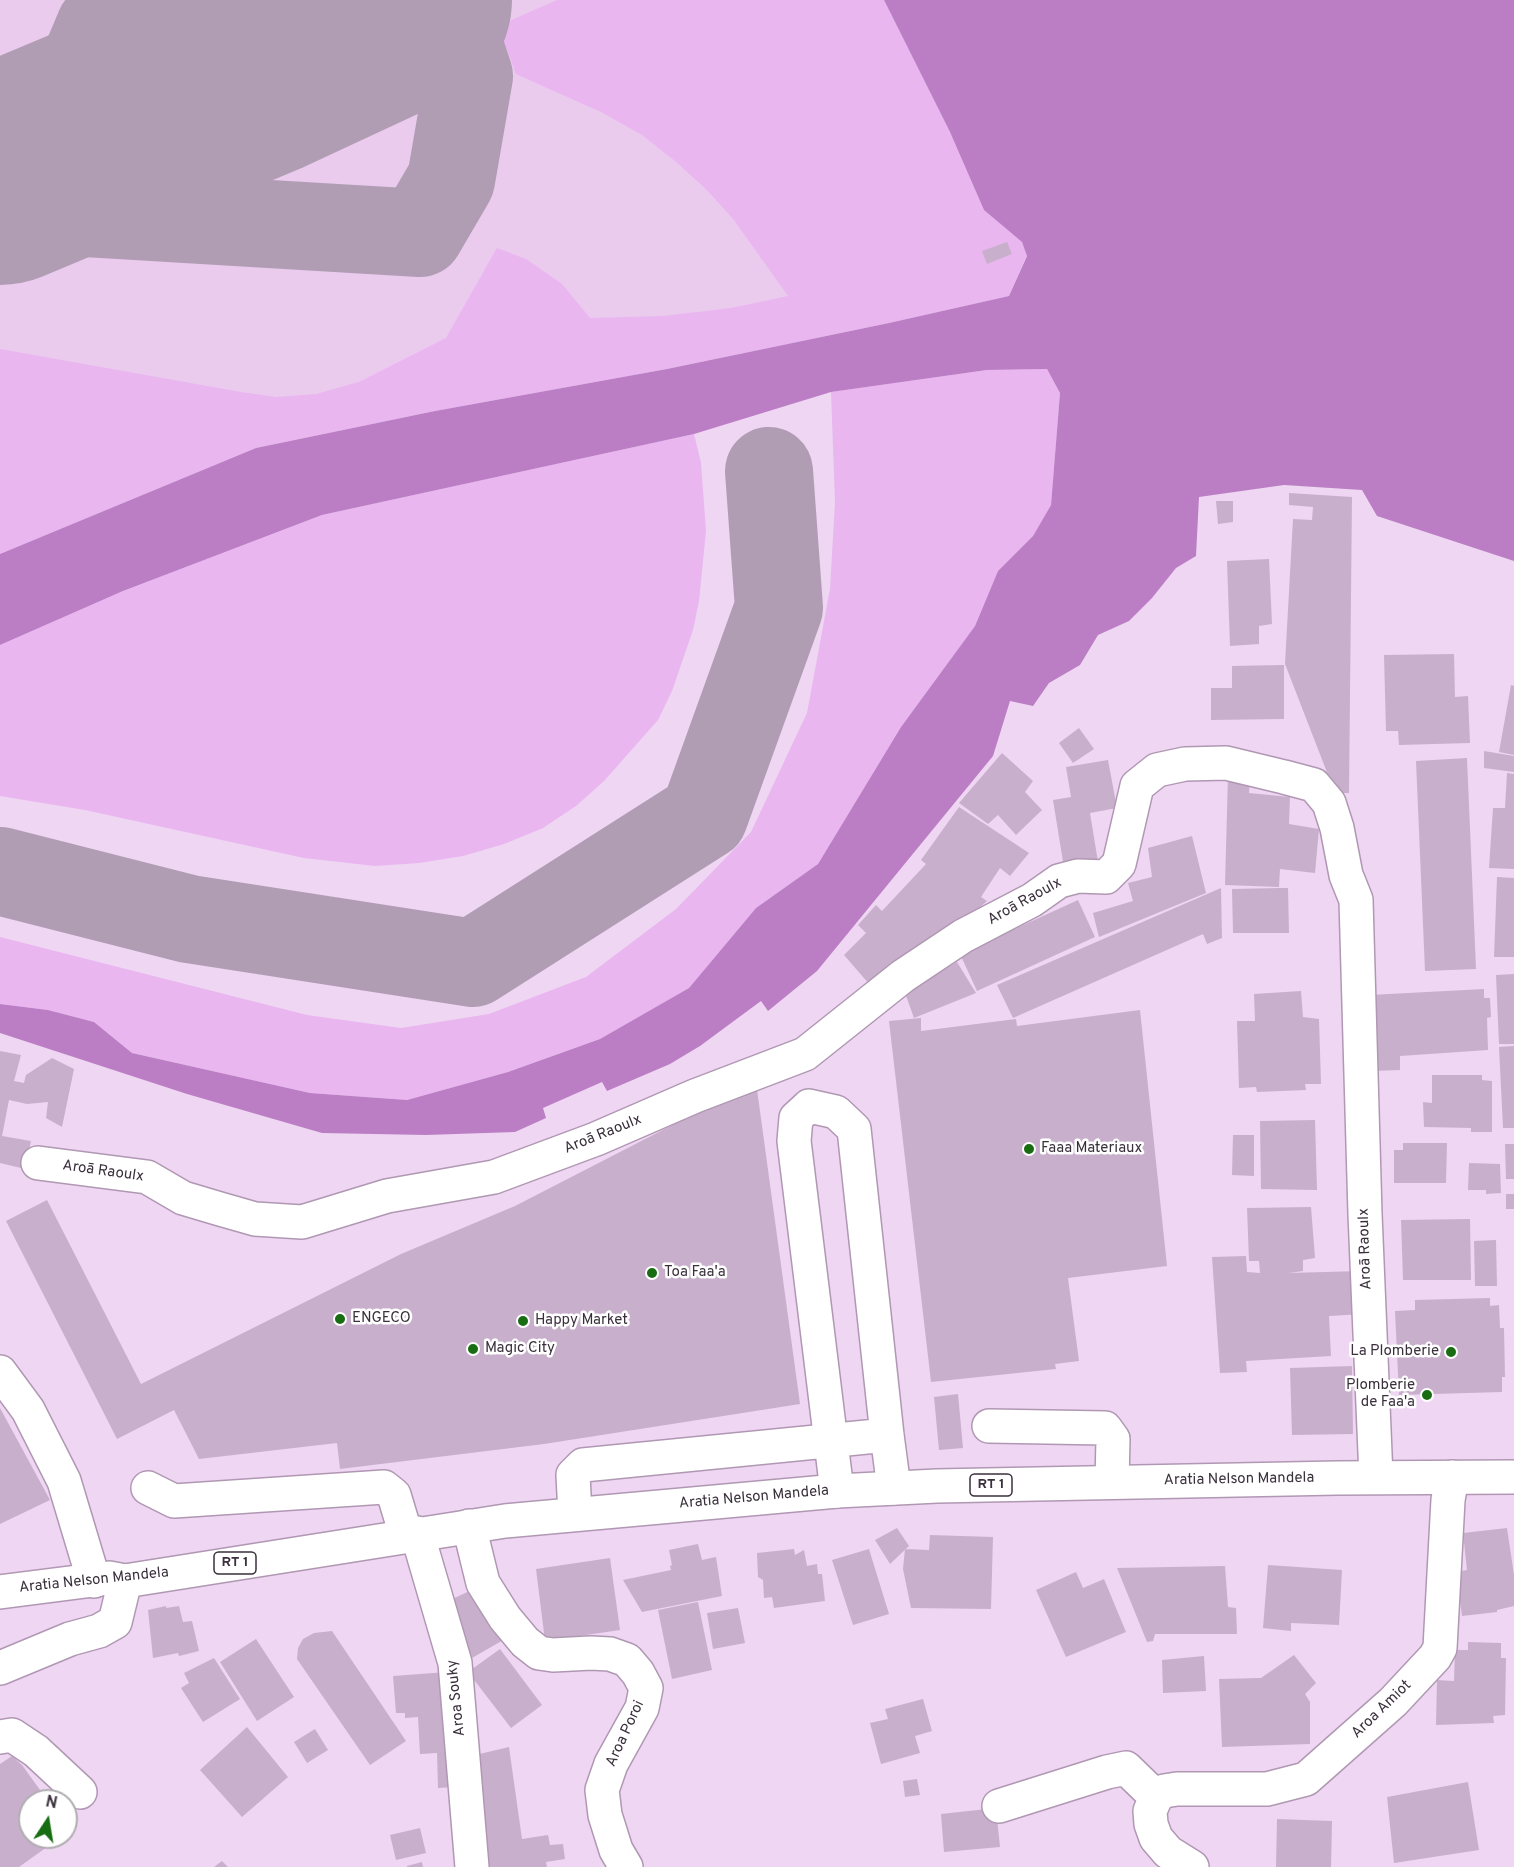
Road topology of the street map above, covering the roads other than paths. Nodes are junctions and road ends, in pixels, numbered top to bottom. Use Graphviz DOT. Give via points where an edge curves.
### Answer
graph roads {
  1 [pos="805,1054"];
  2 [pos="809,1106"];
  3 [pos="38,1163"];
  4 [pos="0,1372"];
  5 [pos="989,1426"];
  6 [pos="887,1435"];
  7 [pos="831,1439"];
  8 [pos="1376,1477"];
  9 [pos="1452,1477"];
  10 [pos="1514,1477"];
  11 [pos="1112,1482"];
  12 [pos="148,1488"];
  13 [pos="894,1488"];
  14 [pos="837,1491"];
  15 [pos="575,1514"];
  16 [pos="469,1526"];
  17 [pos="411,1534"];
  18 [pos="109,1581"];
  19 [pos="0,1592"];
  20 [pos="0,1668"];
  21 [pos="0,1737"];
  22 [pos="80,1792"];
  23 [pos="1156,1797"];
  24 [pos="999,1806"];
  25 [pos="472,1867"];
  26 [pos="626,1867"];
  27 [pos="1192,1867"];
  1 -- 2 [label="street"];
  1 -- 3 [label="street, Aroā Raoulx" via="494,1177 387,1196 302,1222 255,1219 228,1212 183,1198 147,1177"];
  1 -- 8 [label="street, Aroā Raoulx" via="903,976 963,936 1032,900 1059,881 1078,876 1106,877 1119,864 1137,786 1157,770 1185,764 1226,763 1314,785 1329,803 1356,900"];
  2 -- 6 [label="street" via="836,1112 854,1129"];
  2 -- 7 [label="street" via="796,1118 794,1141"];
  4 -- 18 [label="street" via="28,1410"];
  5 -- 11 [label="street" via="1105,1428 1113,1439"];
  6 -- 7 [label="street"];
  6 -- 13 [label="street"];
  7 -- 14 [label="street"];
  7 -- 15 [label="street" via="583,1466 573,1476"];
  8 -- 9 [label="street, Aratia Nelson Mandela / RT 1"];
  8 -- 11 [label="street, Aratia Nelson Mandela / RT 1"];
  9 -- 10 [label="street, Aratia Nelson Mandela / RT 1"];
  9 -- 23 [label="street, Aroa Amiot" via="1440,1648 1435,1657 1393,1702 1306,1779 1267,1789 1177,1789"];
  11 -- 13 [label="street, Aratia Nelson Mandela / RT 1"];
  12 -- 17 [label="street, Aroa Souky" via="174,1501 384,1487 394,1495"];
  13 -- 14 [label="street, Aratia Nelson Mandela / RT 1"];
  14 -- 15 [label="street, Aratia Nelson Mandela / RT 1"];
  15 -- 16 [label="street, Aratia Nelson Mandela / RT 1"];
  16 -- 17 [label="street, Aratia Nelson Mandela / RT 1"];
  16 -- 26 [label="street, Aroa Poroi" via="483,1583 525,1642 539,1653 610,1654 627,1660 646,1688 642,1708 611,1764 602,1790 605,1815"];
  17 -- 18 [label="street, Aratia Nelson Mandela / RT 1"];
  17 -- 25 [label="street, Aroa Souky" via="455,1663"];
  18 -- 19 [label="street, Aratia Nelson Mandela / RT 1"];
  18 -- 20 [label="street" via="115,1622"];
  21 -- 22 [label="street" via="12,1735 36,1751"];
  23 -- 24 [label="street" via="1126,1768"];
  23 -- 27 [label="street" via="1150,1811 1156,1838 1168,1852"];
}
